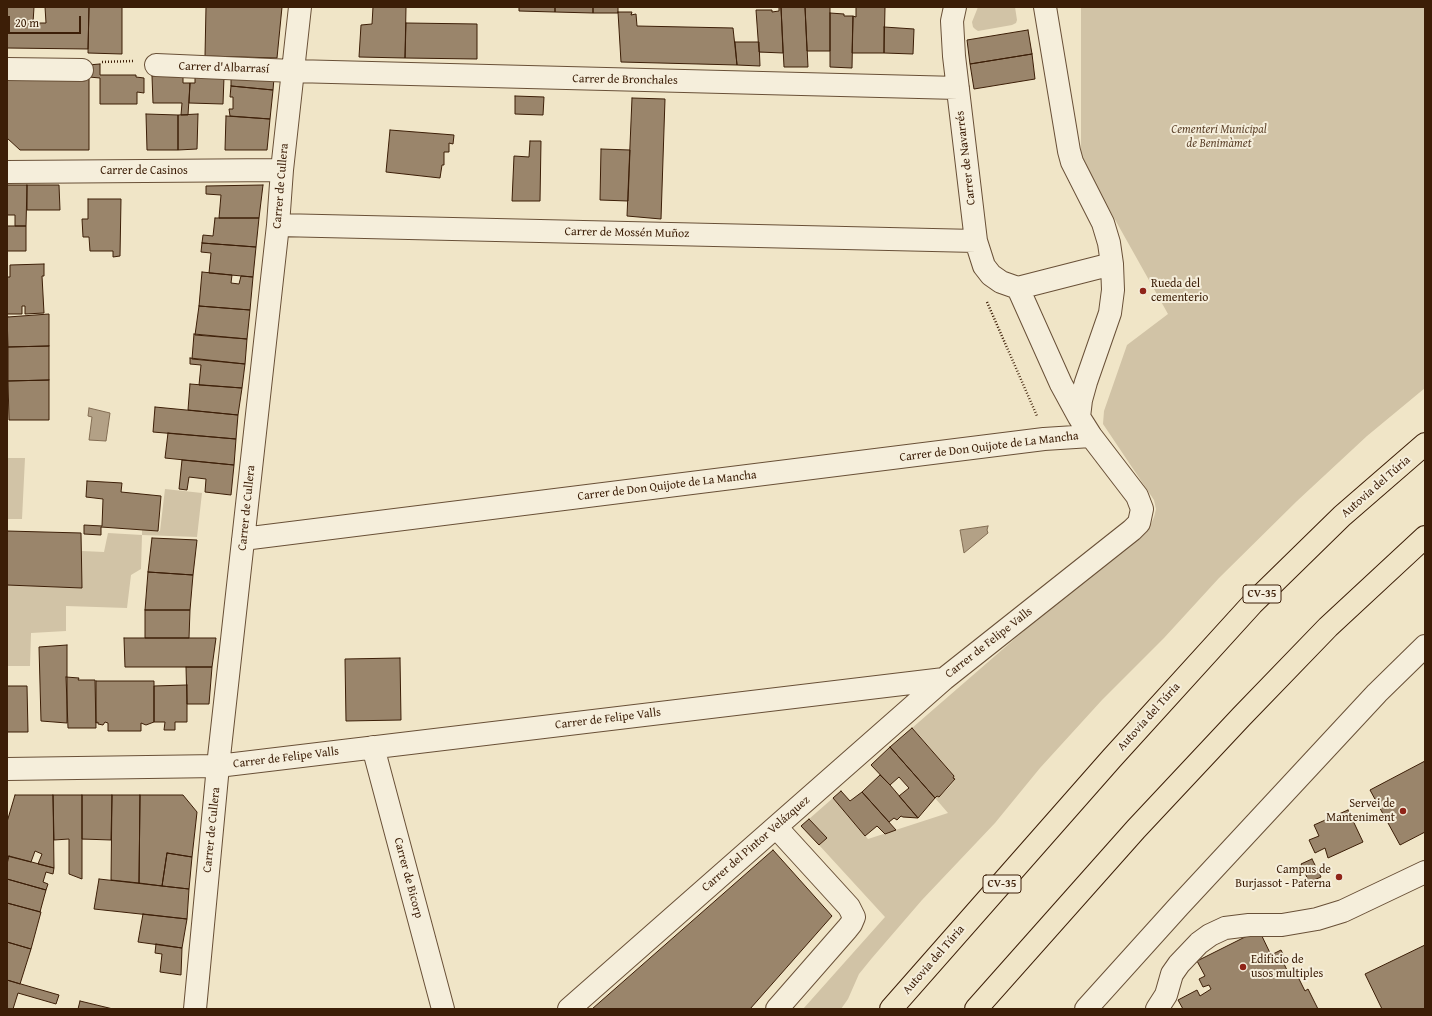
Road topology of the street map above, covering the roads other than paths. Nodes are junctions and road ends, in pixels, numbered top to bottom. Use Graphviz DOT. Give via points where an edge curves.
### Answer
graph roads {
  1 [pos="300,7"];
  2 [pos="955,7"];
  3 [pos="1045,7"];
  4 [pos="156,66"];
  5 [pos="7,69"];
  6 [pos="82,70"];
  7 [pos="293,71"];
  8 [pos="958,88"];
  9 [pos="282,170"];
  10 [pos="7,172"];
  11 [pos="278,225"];
  12 [pos="976,241"];
  13 [pos="1112,264"];
  14 [pos="1018,288"];
  15 [pos="1079,416"];
  16 [pos="1091,436"];
  17 [pos="1425,444"];
  18 [pos="1425,538"];
  19 [pos="243,539"];
  20 [pos="1425,646"];
  21 [pos="944,679"];
  22 [pos="372,747"];
  23 [pos="218,766"];
  24 [pos="7,769"];
  25 [pos="776,827"];
  26 [pos="1425,872"];
  27 [pos="195,1009"];
  28 [pos="442,1009"];
  29 [pos="569,1009"];
  30 [pos="777,1009"];
  31 [pos="891,1009"];
  32 [pos="976,1009"];
  33 [pos="1086,1009"];
  34 [pos="1157,1009"];
  1 -- 7 [label="street, Carrer de Cullera"];
  2 -- 8 [label="street, Carrer de Navarrés" via="952,21"];
  3 -- 13 [label="street" via="1069,151 1103,223"];
  4 -- 7 [label="street, Carrer d'Albarrasí"];
  5 -- 6 [label="street"];
  7 -- 8 [label="street, Carrer de Bronchales"];
  7 -- 9 [label="street, Carrer de Cullera"];
  8 -- 12 [label="street, Carrer de Navarrés"];
  9 -- 10 [label="street, Carrer de Casinos"];
  9 -- 11 [label="street, Carrer de Cullera"];
  11 -- 12 [label="street, Carrer de Mossén Muñoz"];
  11 -- 19 [label="street, Carrer de Cullera"];
  12 -- 14 [label="street, Carrer de Navarrés" via="984,266 991,275"];
  13 -- 14 [label="street"];
  13 -- 15 [label="street" via="1113,290 1110,313 1086,382"];
  14 -- 15 [label="street" via="1061,384"];
  15 -- 16 [label="street"];
  16 -- 19 [label="street, Carrer de Don Quijote de La Mancha" via="1029,441"];
  16 -- 21 [label="street, Carrer de Felipe Valls" via="1137,496 1142,509 1139,523"];
  17 -- 31 [label="highway, Autovia del Túria / CV-35" via="1342,516 1252,604 1112,758"];
  18 -- 32 [label="highway" via="1328,627 1240,717 1136,829"];
  19 -- 23 [label="street, Carrer de Cullera"];
  20 -- 33 [label="street" via="1377,693"];
  21 -- 22 [label="street, Carrer de Felipe Valls"];
  21 -- 25 [label="street, Carrer del Pintor Velázquez"];
  22 -- 23 [label="street, Carrer de Felipe Valls"];
  22 -- 28 [label="street, Carrer de Bicorp"];
  23 -- 24 [label="street, Carrer de Felipe Valls"];
  23 -- 27 [label="street, Carrer de Cullera"];
  25 -- 29 [label="street, Carrer del Pintor Velázquez"];
  25 -- 30 [label="street" via="849,907 854,917 852,924"];
  26 -- 34 [label="street" via="1343,911 1317,919 1282,925 1225,928 1210,935 1178,964 1166,995"];
}
